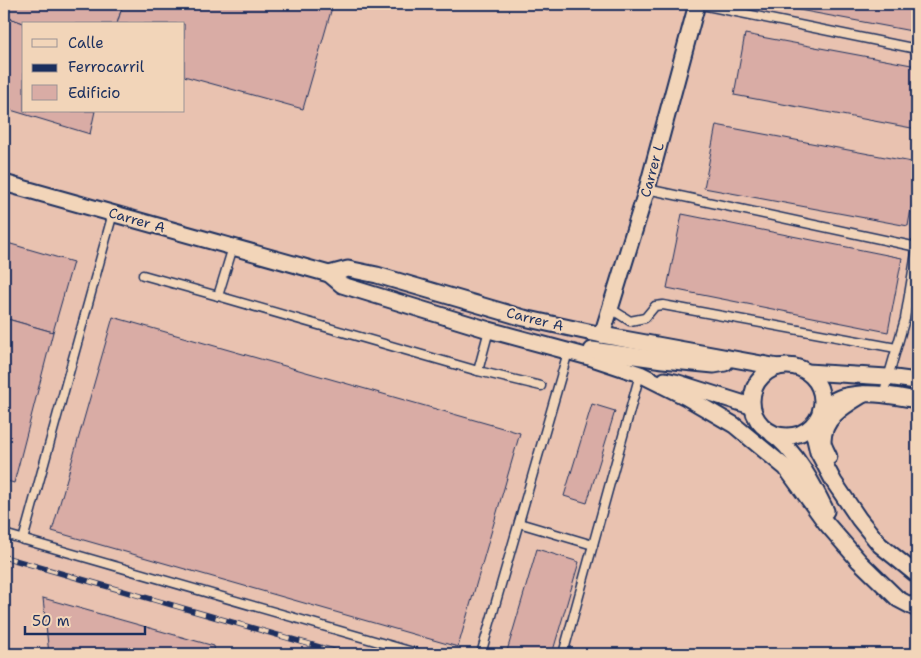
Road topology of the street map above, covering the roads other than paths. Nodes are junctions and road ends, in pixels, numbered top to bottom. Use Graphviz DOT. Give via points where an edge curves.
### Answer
graph roads {
  1 [pos="697,4"];
  2 [pos="917,49"];
  3 [pos="4,183"];
  4 [pos="647,189"];
  5 [pos="113,213"];
  6 [pos="233,247"];
  7 [pos="917,247"];
  8 [pos="329,274"];
  9 [pos="143,275"];
  10 [pos="218,296"];
  11 [pos="611,309"];
  12 [pos="489,330"];
  13 [pos="602,335"];
  14 [pos="896,348"];
  15 [pos="568,352"];
  16 [pos="743,362"];
  17 [pos="778,367"];
  18 [pos="478,371"];
  19 [pos="807,372"];
  20 [pos="643,376"];
  21 [pos="887,377"];
  22 [pos="917,381"];
  23 [pos="541,386"];
  24 [pos="864,394"];
  25 [pos="883,395"];
  26 [pos="917,400"];
  27 [pos="751,406"];
  28 [pos="821,409"];
  29 [pos="812,426"];
  30 [pos="769,432"];
  31 [pos="834,482"];
  32 [pos="519,523"];
  33 [pos="4,534"];
  34 [pos="23,540"];
  35 [pos="593,545"];
  36 [pos="859,561"];
  37 [pos="917,575"];
  38 [pos="917,609"];
  39 [pos="420,654"];
  40 [pos="481,654"];
  41 [pos="563,654"];
  1 -- 2 [label="lane"];
  1 -- 4 [label="street, Carrer L"];
  3 -- 5 [label="street, Carrer A"];
  4 -- 7 [label="lane"];
  4 -- 11 [label="street, Carrer L"];
  5 -- 6 [label="street, Carrer A"];
  5 -- 34 [label="lane"];
  6 -- 8 [label="street, Carrer A"];
  6 -- 10 [label="lane"];
  7 -- 14 [label="lane"];
  8 -- 12 [label="street, Carrer A" via="342,285"];
  8 -- 13 [label="street, Carrer A" via="348,269 377,274 524,318"];
  9 -- 10 [label="lane"];
  10 -- 18 [label="lane"];
  11 -- 13 [label="street, Carrer L"];
  11 -- 14 [label="lane" via="630,321 645,318 655,306 663,305"];
  12 -- 15 [label="street, Carrer A"];
  12 -- 18 [label="lane"];
  13 -- 16 [label="street, Carrer A"];
  14 -- 21 [label="lane"];
  15 -- 16 [label="street, Carrer A" via="574,346 663,360 714,364"];
  15 -- 20 [label="street, Carrer A"];
  15 -- 32 [label="lane"];
  16 -- 17 [label="street, Carrer A"];
  17 -- 19 [label="street" via="798,367"];
  17 -- 27 [label="street" via="766,372 757,382"];
  18 -- 23 [label="lane"];
  19 -- 21 [label="street"];
  19 -- 28 [label="street" via="817,382 822,395"];
  20 -- 27 [label="street" via="675,382"];
  20 -- 35 [label="lane"];
  20 -- 36 [label="street" via="734,425 786,468"];
  21 -- 22 [label="street"];
  21 -- 25 [label="lane"];
  24 -- 25 [label="street"];
  24 -- 28 [label="street" via="841,398"];
  24 -- 31 [label="street" via="829,420 823,442"];
  25 -- 26 [label="street"];
  27 -- 30 [label="street" via="757,421"];
  28 -- 29 [label="street"];
  29 -- 30 [label="street" via="799,434 784,436"];
  29 -- 31 [label="street" via="818,452"];
  30 -- 36 [label="street" via="782,441 808,477"];
  31 -- 37 [label="street" via="880,545"];
  32 -- 35 [label="lane"];
  32 -- 40 [label="lane"];
  33 -- 34 [label="lane"];
  34 -- 39 [label="lane"];
  35 -- 41 [label="lane"];
  36 -- 38 [label="street" via="898,599"];
}
